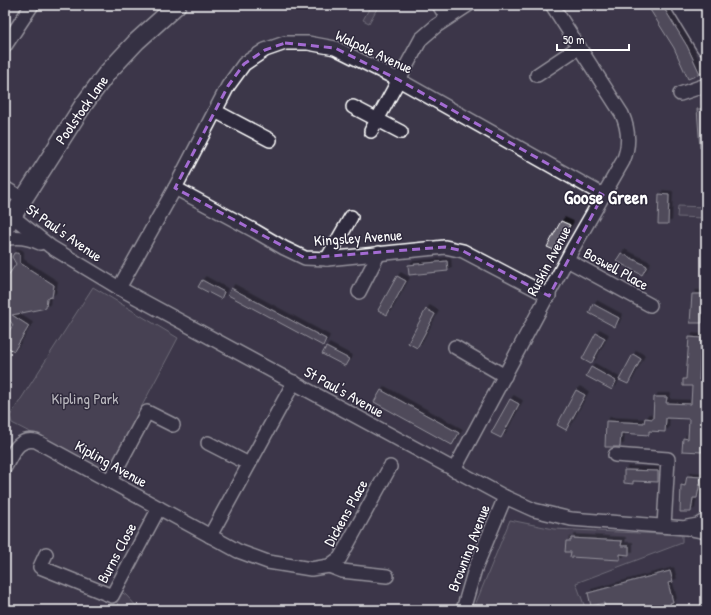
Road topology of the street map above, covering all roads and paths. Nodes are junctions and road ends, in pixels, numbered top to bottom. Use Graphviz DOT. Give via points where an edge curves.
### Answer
graph roads {
  1 [pos="32,5"];
  2 [pos="177,5"];
  3 [pos="439,5"];
  4 [pos="468,5"];
  5 [pos="552,5"];
  6 [pos="681,5"];
  7 [pos="697,5"];
  8 [pos="447,18"];
  9 [pos="706,20"];
  10 [pos="5,46"];
  11 [pos="706,46"];
  12 [pos="579,47"];
  13 [pos="538,75"];
  14 [pos="399,80"];
  15 [pos="706,85"];
  16 [pos="680,94"];
  17 [pos="353,106"];
  18 [pos="214,111"];
  19 [pos="374,126"];
  20 [pos="401,132"];
  21 [pos="270,140"];
  22 [pos="5,188"];
  23 [pos="175,188"];
  24 [pos="603,196"];
  25 [pos="23,200"];
  26 [pos="351,217"];
  27 [pos="9,222"];
  28 [pos="5,240"];
  29 [pos="51,247"];
  30 [pos="379,253"];
  31 [pos="327,259"];
  32 [pos="567,260"];
  33 [pos="119,288"];
  34 [pos="358,292"];
  35 [pos="549,296"];
  36 [pos="650,305"];
  37 [pos="455,347"];
  38 [pos="506,376"];
  39 [pos="294,382"];
  40 [pos="173,425"];
  41 [pos="208,443"];
  42 [pos="615,455"];
  43 [pos="249,464"];
  44 [pos="5,467"];
  45 [pos="390,467"];
  46 [pos="454,470"];
  47 [pos="110,481"];
  48 [pos="505,497"];
  49 [pos="159,508"];
  50 [pos="706,520"];
  51 [pos="664,526"];
  52 [pos="686,528"];
  53 [pos="706,532"];
  54 [pos="210,536"];
  55 [pos="46,554"];
  56 [pos="329,566"];
  57 [pos="387,576"];
  58 [pos="463,610"];
  1 -- 10 [label="street"];
  2 -- 25 [label="main road, Poolstock Lane" via="138,40 107,73 84,104"];
  3 -- 8 [label="street"];
  4 -- 8 [label="street"];
  5 -- 12 [label="street, Ruskin Avenue"];
  6 -- 11 [label="highway"];
  7 -- 9 [label="highway"];
  8 -- 14 [label="street" via="421,39"];
  12 -- 13 [label="street"];
  12 -- 24 [label="street, Ruskin Avenue" via="622,114 626,126 628,141 625,156"];
  14 -- 18 [label="street, Walpole Avenue" via="334,48 308,43 285,43 265,50 244,64"];
  14 -- 19 [label="street"];
  14 -- 24 [label="street, Walpole Avenue"];
  15 -- 16 [label="street"];
  17 -- 19 [label="street"];
  18 -- 21 [label="street"];
  18 -- 23 [label="street, Walpole Avenue"];
  19 -- 20 [label="street"];
  22 -- 25 [label="street"];
  23 -- 31 [label="street, Kingsley Avenue" via="305,258"];
  23 -- 33 [label="street, Walpole Avenue"];
  24 -- 32 [label="street, Ruskin Avenue"];
  25 -- 27 [label="main road, Poolstock Lane"];
  26 -- 31 [label="street"];
  27 -- 29 [label="street, St Paul's Avenue"];
  28 -- 29 [label="street" via="25,238"];
  29 -- 33 [label="street, St Paul's Avenue"];
  30 -- 31 [label="street, Kingsley Avenue"];
  30 -- 34 [label="street"];
  30 -- 35 [label="street, Kingsley Avenue" via="445,247 463,251"];
  32 -- 35 [label="street, Ruskin Avenue"];
  32 -- 36 [label="street, Boswell Place"];
  33 -- 39 [label="street, St Paul's Avenue"];
  35 -- 38 [label="street, Ruskin Avenue"];
  37 -- 38 [label="street"];
  38 -- 46 [label="street, Ruskin Avenue"];
  39 -- 43 [label="street"];
  39 -- 46 [label="street, St Paul's Avenue"];
  40 -- 47 [label="street" via="147,412"];
  41 -- 43 [label="street"];
  42 -- 51 [label="street" via="668,459"];
  43 -- 54 [label="street"];
  44 -- 47 [label="street, Kipling Avenue" via="17,446 32,440"];
  45 -- 56 [label="street, Dickens Place" via="340,558"];
  46 -- 48 [label="street, St Paul's Avenue"];
  47 -- 49 [label="street, Kipling Avenue"];
  48 -- 51 [label="street, St Paul's Avenue" via="558,517"];
  48 -- 58 [label="street, Browning Avenue" via="475,570"];
  49 -- 54 [label="street, Kipling Avenue"];
  49 -- 55 [label="street, Burns Close" via="112,596 40,567"];
  50 -- 52 [label="street, St Paul's Avenue"];
  51 -- 52 [label="street, St Paul's Avenue"];
  52 -- 53 [label="street, St Paul's Avenue"];
  54 -- 56 [label="street, Dickens Place" via="238,551 268,562 311,569"];
  56 -- 57 [label="street" via="342,571"];
}
